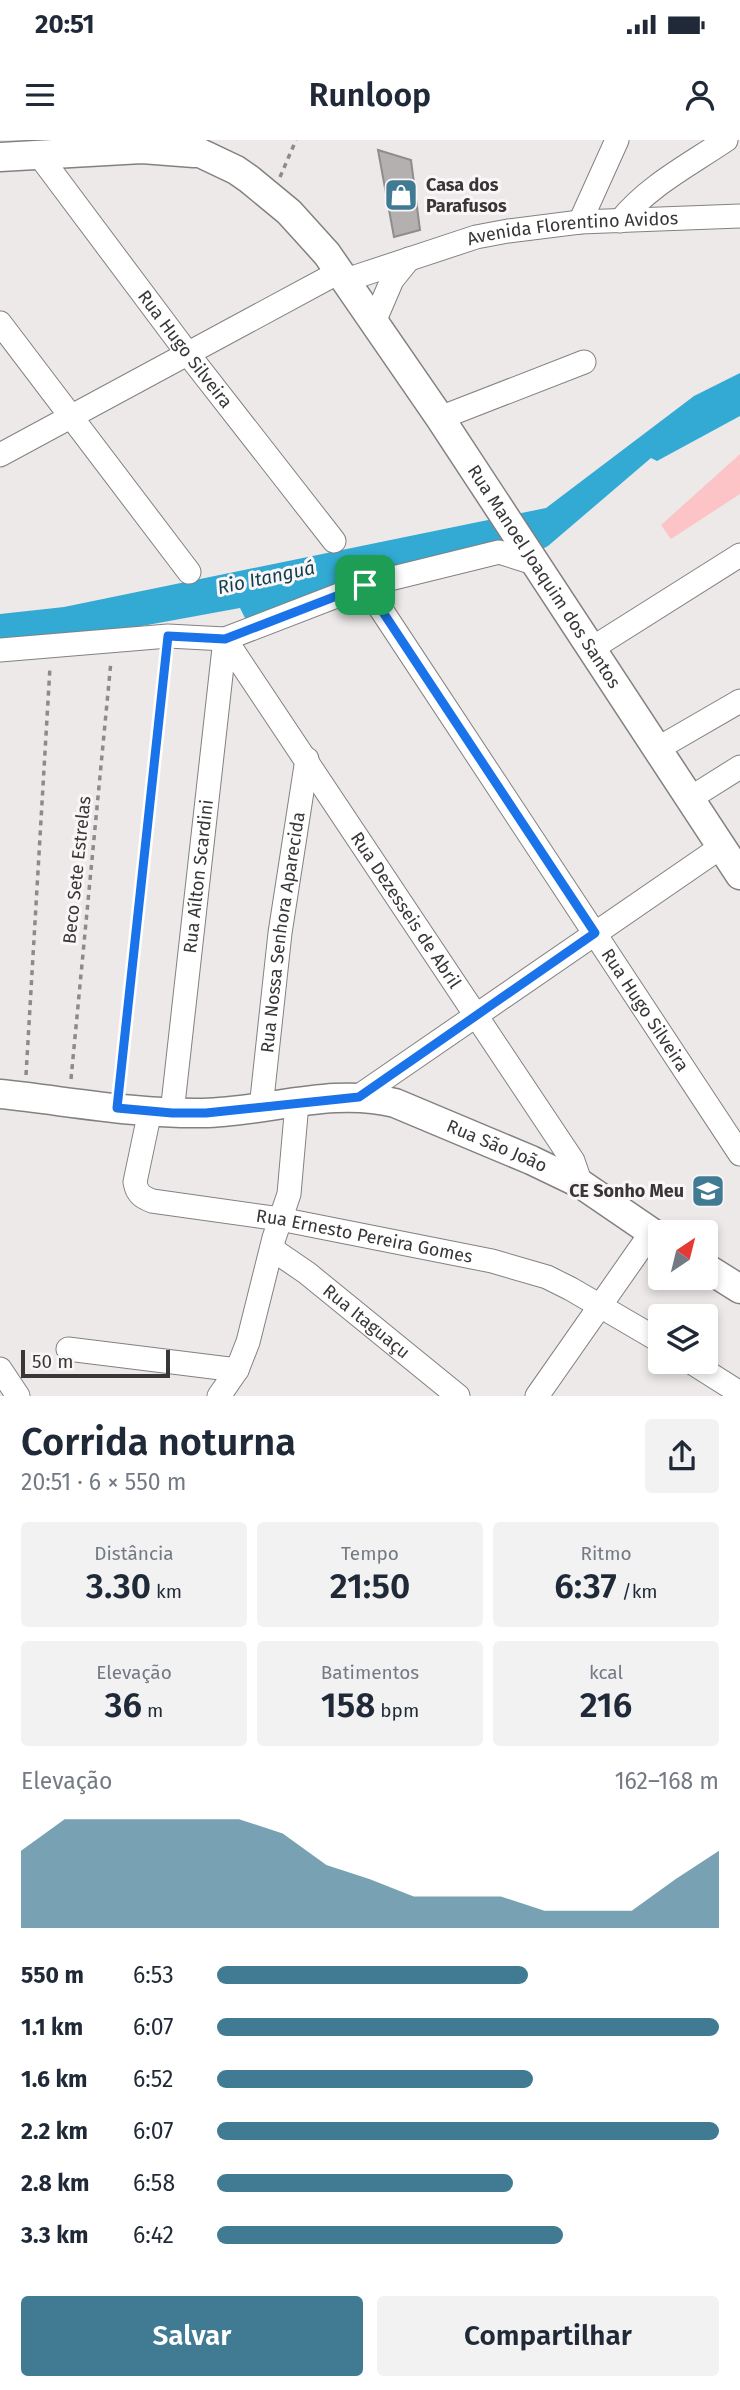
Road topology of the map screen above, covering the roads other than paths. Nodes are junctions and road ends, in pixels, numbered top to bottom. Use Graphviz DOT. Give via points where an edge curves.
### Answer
graph roads {
  1 [pos="617,140"];
  2 [pos="726,140"];
  3 [pos="185,146"];
  4 [pos="39,155"];
  5 [pos="0,157"];
  6 [pos="740,216"];
  7 [pos="620,221"];
  8 [pos="580,222"];
  9 [pos="409,259"];
  10 [pos="343,276"];
  11 [pos="374,322"];
  12 [pos="0,323"];
  13 [pos="188,354"];
  14 [pos="584,362"];
  15 [pos="72,416"];
  16 [pos="440,418"];
  17 [pos="0,455"];
  18 [pos="334,541"];
  19 [pos="740,555"];
  20 [pos="532,560"];
  21 [pos="189,572"];
  22 [pos="365,585"];
  23 [pos="225,639"];
  24 [pos="591,649"];
  25 [pos="0,650"];
  26 [pos="740,701"];
  27 [pos="657,750"];
  28 [pos="307,759"];
  29 [pos="740,767"];
  30 [pos="689,799"];
  31 [pos="721,847"];
  32 [pos="740,875"];
  33 [pos="595,933"];
  34 [pos="477,1013"];
  35 [pos="12,1096"];
  36 [pos="359,1097"];
  37 [pos="297,1103"];
  38 [pos="261,1108"];
  39 [pos="161,1112"];
  40 [pos="740,1154"];
  41 [pos="581,1184"];
  42 [pos="280,1219"];
  43 [pos="648,1231"];
  44 [pos="648,1245"];
  45 [pos="272,1249"];
  46 [pos="718,1275"];
  47 [pos="740,1289"];
  48 [pos="602,1305"];
  49 [pos="648,1334"];
  50 [pos="68,1349"];
  51 [pos="0,1370"];
  52 [pos="237,1370"];
  53 [pos="710,1374"];
  54 [pos="740,1393"];
  55 [pos="19,1396"];
  56 [pos="219,1396"];
  57 [pos="458,1396"];
  58 [pos="537,1396"];
  1 -- 8 [label="street"];
  2 -- 7 [label="street" via="648,192"];
  3 -- 4 [label="main road, Rua Manoel Joaquim dos Santos"];
  3 -- 10 [label="main road, Rua Manoel Joaquim dos Santos" via="236,170 272,197"];
  4 -- 5 [label="main road, Rua Manoel Joaquim dos Santos"];
  4 -- 13 [label="street, Rua Hugo Silveira"];
  6 -- 7 [label="street, Avenida Florentino Avidos"];
  7 -- 8 [label="street, Avenida Florentino Avidos"];
  8 -- 9 [label="street, Avenida Florentino Avidos" via="476,237"];
  9 -- 10 [label="street, Avenida Florentino Avidos"];
  9 -- 11 [label="street" via="388,289"];
  10 -- 11 [label="main road, Rua Manoel Joaquim dos Santos"];
  10 -- 13 [label="street, Avenida Florentino Avidos"];
  11 -- 16 [label="main road, Rua Manoel Joaquim dos Santos"];
  12 -- 15 [label="street"];
  13 -- 15 [label="street, Avenida Florentino Avidos"];
  13 -- 18 [label="street, Rua Hugo Silveira"];
  14 -- 16 [label="street"];
  15 -- 17 [label="street, Avenida Florentino Avidos"];
  15 -- 21 [label="street"];
  16 -- 20 [label="main road, Rua Manoel Joaquim dos Santos"];
  19 -- 24 [label="street"];
  20 -- 22 [label="street" via="499,552"];
  20 -- 24 [label="main road, Rua Manoel Joaquim dos Santos"];
  22 -- 23 [label="street"];
  22 -- 33 [label="street, Rua Hugo Silveira"];
  23 -- 25 [label="street" via="168,636"];
  23 -- 28 [label="street, Rua Dezesseis de Abril"];
  23 -- 39 [label="street, Rua Aílton Scardini"];
  24 -- 27 [label="main road, Rua Manoel Joaquim dos Santos"];
  26 -- 27 [label="street"];
  27 -- 30 [label="main road, Rua Manoel Joaquim dos Santos"];
  28 -- 34 [label="street, Rua Dezesseis de Abril"];
  28 -- 38 [label="street, Rua Nossa Senhora Aparecida" via="280,933"];
  29 -- 30 [label="street"];
  30 -- 31 [label="main road, Rua Manoel Joaquim dos Santos"];
  31 -- 32 [label="main road, Rua Manoel Joaquim dos Santos"];
  31 -- 33 [label="street"];
  33 -- 34 [label="street"];
  33 -- 40 [label="street, Rua Hugo Silveira"];
  34 -- 36 [label="street"];
  34 -- 41 [label="street, Rua Dezesseis de Abril" via="573,1161"];
  35 -- 39 [label="main road, Rua São João"];
  36 -- 37 [label="main road, Rua São João"];
  36 -- 41 [label="main road, Rua São João" via="395,1103"];
  37 -- 38 [label="main road, Rua São João"];
  37 -- 42 [label="street" via="292,1184"];
  38 -- 39 [label="main road, Rua São João"];
  39 -- 42 [label="street, Rua Ernesto Pereira Gomes" via="135,1182 142,1198"];
  41 -- 43 [label="main road, Rua São João"];
  42 -- 45 [label="street"];
  42 -- 48 [label="street, Rua Ernesto Pereira Gomes" via="492,1261 547,1278"];
  44 -- 48 [label="street"];
  45 -- 52 [label="street"];
  45 -- 57 [label="street, Rua Itaguaçu"];
  46 -- 47 [label="main road"];
  48 -- 49 [label="street, Rua Ernesto Pereira Gomes"];
  48 -- 58 [label="street"];
  50 -- 52 [label="street"];
  51 -- 55 [label="street"];
  52 -- 56 [label="street"];
  53 -- 54 [label="street"];
}
